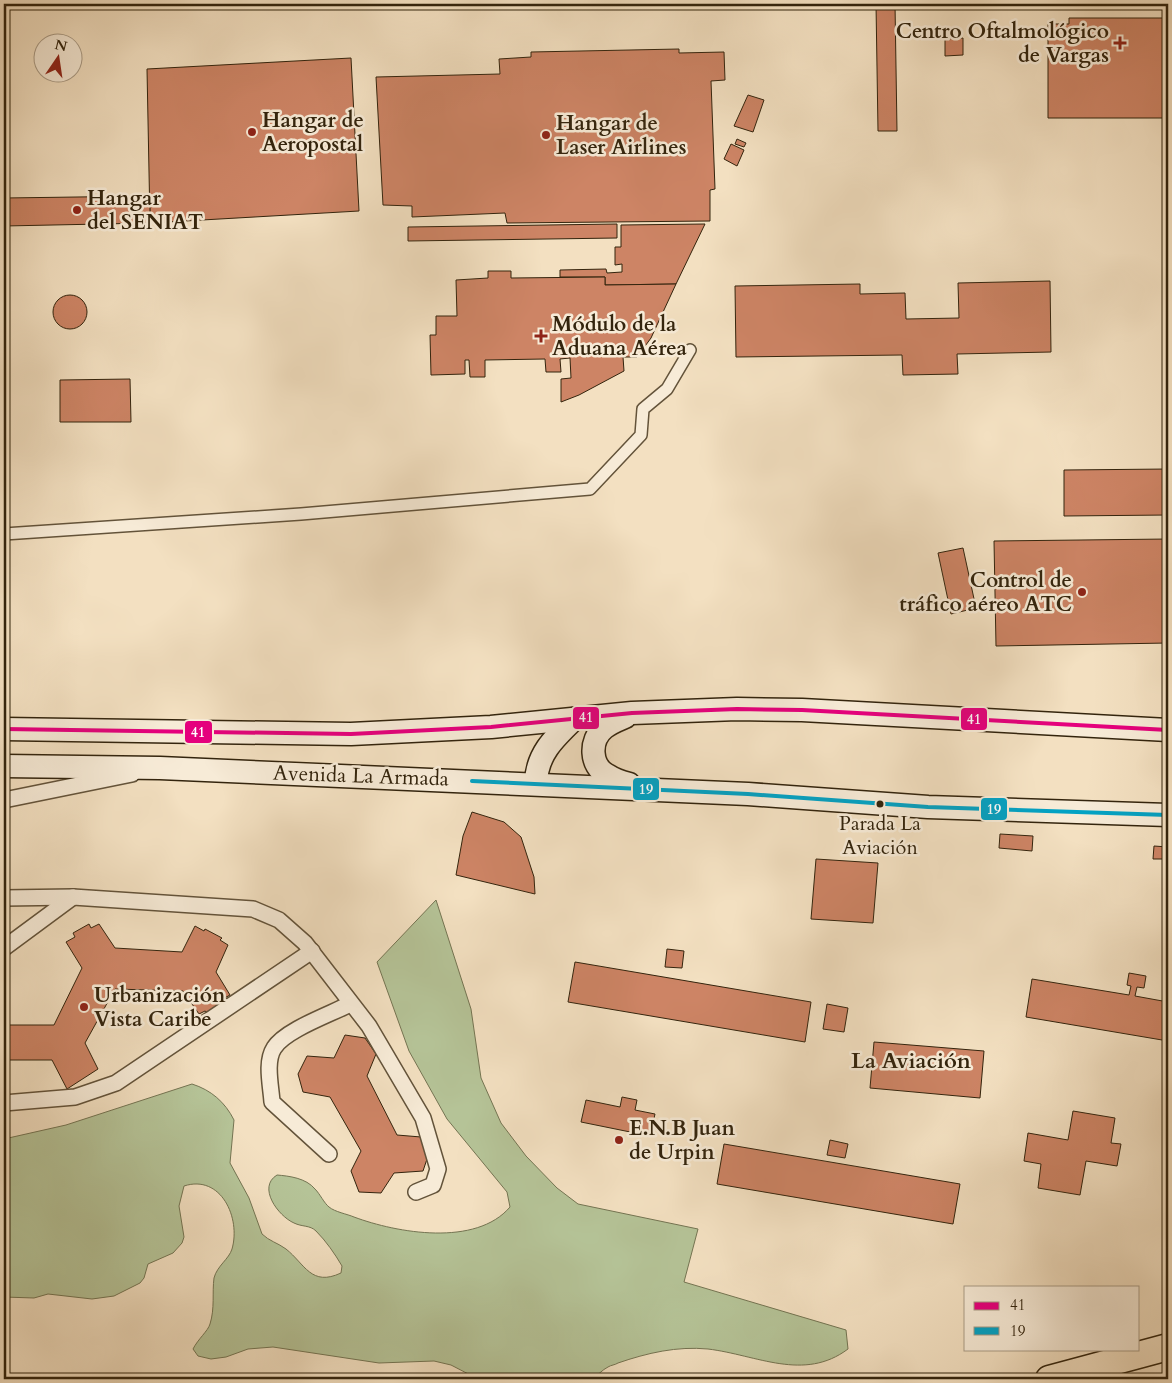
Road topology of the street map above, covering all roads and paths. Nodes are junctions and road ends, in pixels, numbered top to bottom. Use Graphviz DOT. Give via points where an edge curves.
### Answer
graph roads {
  1 [pos="690,350"];
  2 [pos="4,534"];
  3 [pos="632,713"];
  4 [pos="574,719"];
  5 [pos="4,729"];
  6 [pos="1168,730"];
  7 [pos="4,766"];
  8 [pos="160,768"];
  9 [pos="536,784"];
  10 [pos="641,788"];
  11 [pos="4,800"];
  12 [pos="1168,815"];
  13 [pos="73,897"];
  14 [pos="4,898"];
  15 [pos="4,948"];
  16 [pos="312,951"];
  17 [pos="350,1004"];
  18 [pos="4,1103"];
  19 [pos="329,1154"];
  20 [pos="416,1192"];
  21 [pos="1168,1347"];
  22 [pos="1049,1379"];
  1 -- 2 [label="street" via="666,389 643,408 641,435 590,489 301,514"];
  3 -- 4 [label="main road, Avenida La Armada"];
  3 -- 6 [label="main road, Avenida La Armada" via="802,710"];
  3 -- 10 [label="main road" via="596,736 593,756 605,775"];
  4 -- 5 [label="main road, Avenida La Armada" via="419,732 351,734"];
  4 -- 9 [label="main road" via="557,734 541,756 536,769"];
  7 -- 8 [label="main road, Avenida La Armada"];
  8 -- 9 [label="main road, Avenida La Armada"];
  8 -- 11 [label="street"];
  9 -- 10 [label="main road, Avenida La Armada"];
  10 -- 12 [label="main road, Avenida La Armada" via="928,807"];
  13 -- 14 [label="street"];
  13 -- 15 [label="street"];
  13 -- 16 [label="street" via="254,909 280,920"];
  16 -- 17 [label="street"];
  16 -- 18 [label="street" via="116,1083 75,1097"];
  17 -- 19 [label="street" via="286,1036 274,1048 270,1064 272,1102"];
  17 -- 20 [label="street" via="369,1026 418,1110 431,1140 438,1169 433,1185"];
  21 -- 22 [label="highway"];
}
